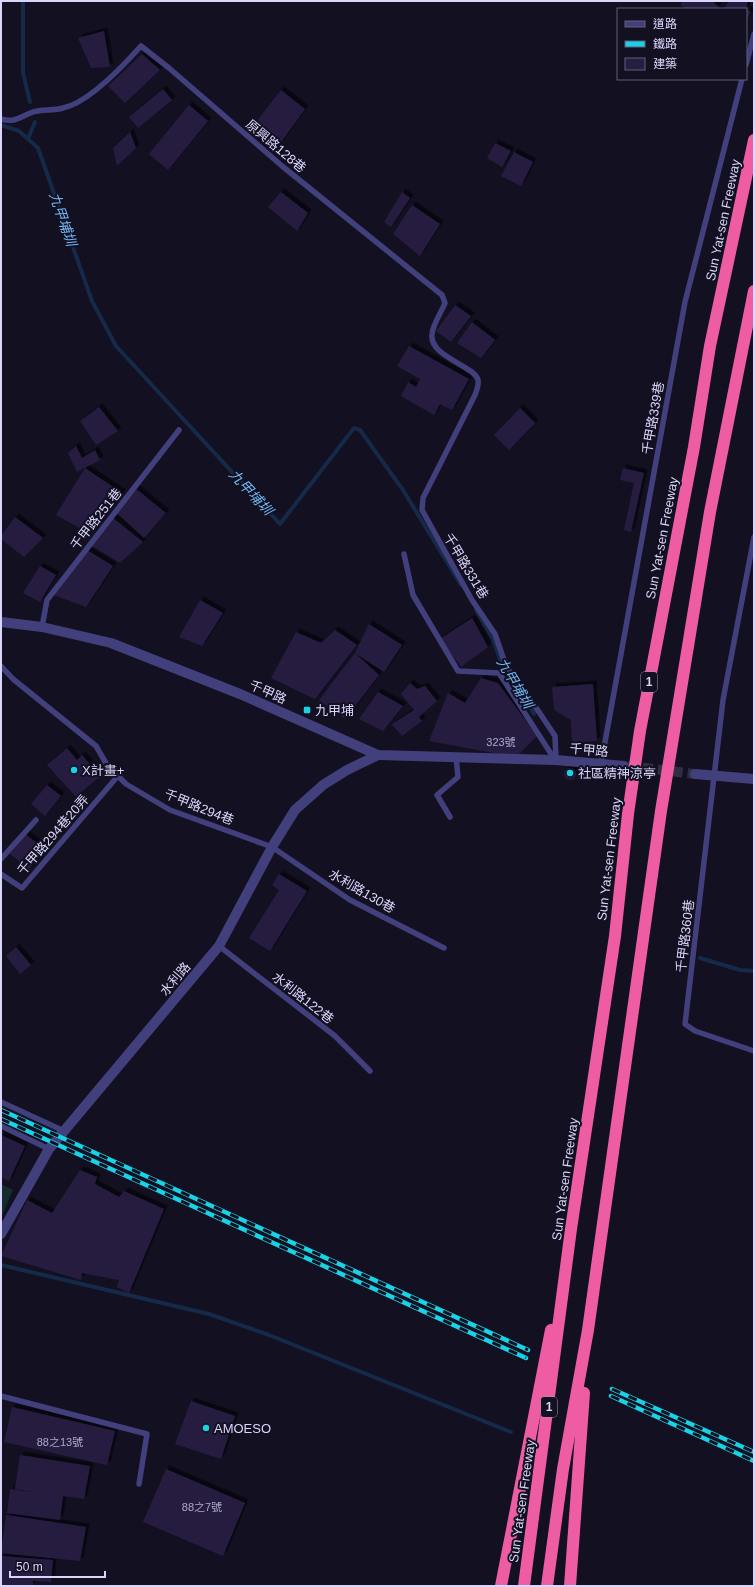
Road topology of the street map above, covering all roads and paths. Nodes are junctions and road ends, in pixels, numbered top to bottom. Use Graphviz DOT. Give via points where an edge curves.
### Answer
graph roads {
  1 [pos="754,34"];
  2 [pos="747,61"];
  3 [pos="742,80"];
  4 [pos="1,119"];
  5 [pos="754,140"];
  6 [pos="754,291"];
  7 [pos="478,379"];
  8 [pos="179,430"];
  9 [pos="754,537"];
  10 [pos="404,554"];
  11 [pos="1,622"];
  12 [pos="42,627"];
  13 [pos="1,666"];
  14 [pos="378,755"];
  15 [pos="456,757"];
  16 [pos="556,760"];
  17 [pos="600,764"];
  18 [pos="624,766"];
  19 [pos="695,774"];
  20 [pos="715,776"];
  21 [pos="117,777"];
  22 [pos="754,779"];
  23 [pos="450,817"];
  24 [pos="36,820"];
  25 [pos="272,847"];
  26 [pos="1,859"];
  27 [pos="1,874"];
  28 [pos="219,946"];
  29 [pos="444,948"];
  30 [pos="754,1051"];
  31 [pos="370,1071"];
  32 [pos="1,1102"];
  33 [pos="1,1126"];
  34 [pos="64,1131"];
  35 [pos="49,1149"];
  36 [pos="571,1229"];
  37 [pos="1,1234"];
  38 [pos="588,1330"];
  39 [pos="1,1396"];
  40 [pos="139,1484"];
  41 [pos="501,1586"];
  42 [pos="524,1586"];
  43 [pos="547,1586"];
  44 [pos="570,1586"];
  1 -- 2 [label="lane"];
  3 -- 17 [label="lane, 千甲路339巷" via="686,302"];
  4 -- 7 [label="lane, 原興路128巷" via="16,120 33,112 74,104 85,98 141,46 276,162 442,295 445,303 432,330 432,342 436,348"];
  5 -- 36 [label="highway, Sun Yat-sen Freeway / 1" via="710,346 694,447 640,731 615,936"];
  6 -- 38 [label="highway, 1" via="710,512 663,803"];
  7 -- 16 [label="lane, 千甲路331巷" via="475,395 423,498 422,510 472,600 495,634 511,674 555,736"];
  8 -- 12 [label="lane, 千甲路251巷" via="47,600"];
  9 -- 20 [label="lane" via="723,700"];
  10 -- 16 [label="lane" via="413,595 458,671 499,673"];
  11 -- 12 [label="street, 千甲路"];
  12 -- 14 [label="street, 千甲路" via="111,643 240,694"];
  13 -- 21 [label="lane, 千甲路294巷" via="96,746"];
  14 -- 15 [label="street, 千甲路"];
  14 -- 25 [label="street, 水利路" via="347,770 306,799 295,810"];
  15 -- 16 [label="street, 千甲路"];
  15 -- 23 [label="lane" via="458,777 437,795"];
  16 -- 17 [label="street, 千甲路"];
  17 -- 18 [label="street, 千甲路"];
  19 -- 20 [label="street"];
  20 -- 22 [label="street"];
  20 -- 30 [label="lane, 千甲路360巷" via="686,1024 695,1031"];
  21 -- 25 [label="lane, 千甲路294巷" via="170,810"];
  21 -- 27 [label="lane, 千甲路294巷20弄" via="22,888"];
  24 -- 26 [label="lane, 千甲路294巷20弄"];
  25 -- 28 [label="street, 水利路"];
  25 -- 29 [label="lane, 水利路130巷" via="350,900"];
  28 -- 31 [label="lane, 水利路122巷" via="335,1036"];
  28 -- 34 [label="street, 水利路"];
  32 -- 34 [label="lane"];
  33 -- 35 [label="lane"];
  34 -- 35 [label="street, 水利路"];
  35 -- 37 [label="street, 水利路"];
  36 -- 41 [label="highway"];
  36 -- 42 [label="highway, Sun Yat-sen Freeway / 1"];
  38 -- 43 [label="highway, 1" via="563,1469"];
  38 -- 44 [label="highway"];
  39 -- 40 [label="lane" via="147,1434"];
}
